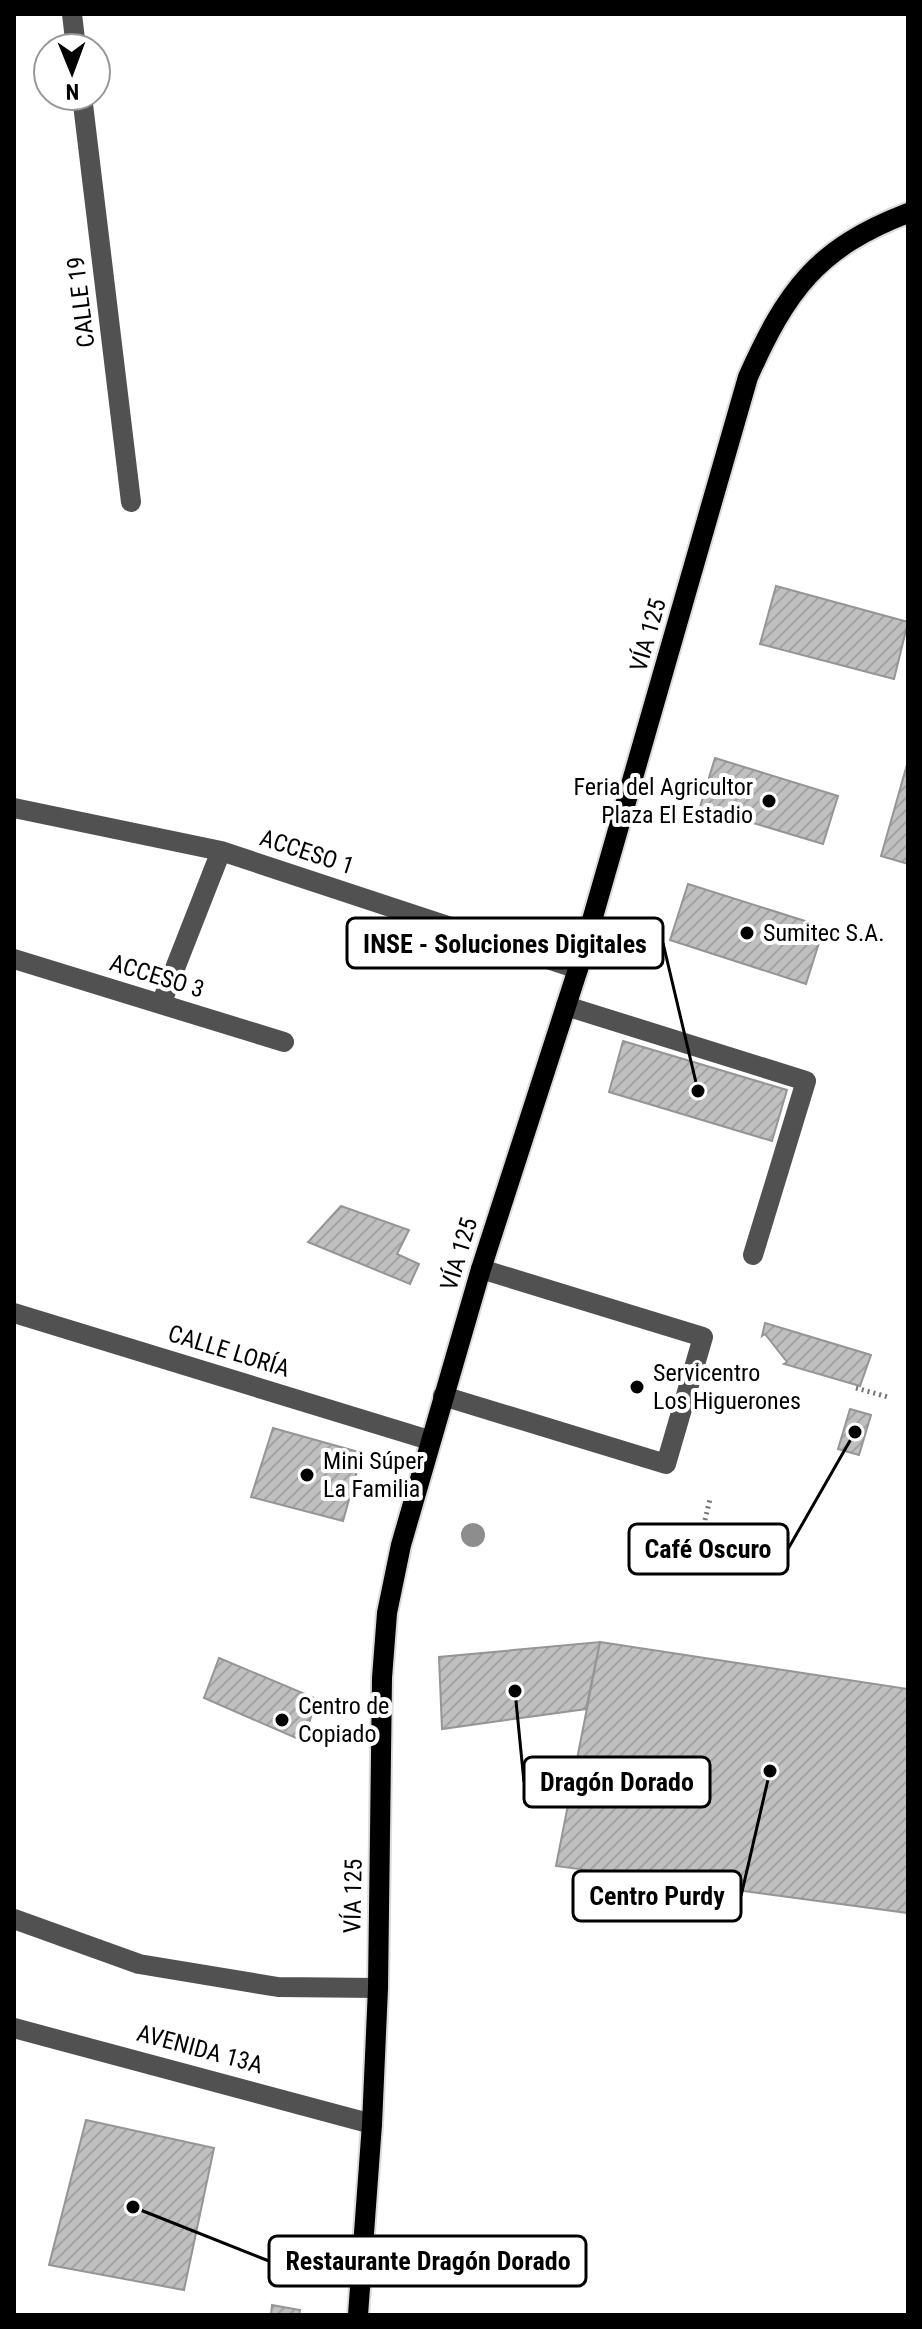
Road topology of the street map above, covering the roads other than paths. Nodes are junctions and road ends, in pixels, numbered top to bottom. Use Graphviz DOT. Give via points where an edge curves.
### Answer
graph roads {
  1 [pos="84,112"];
  2 [pos="908,213"];
  3 [pos="131,502"];
  4 [pos="14,808"];
  5 [pos="221,851"];
  6 [pos="14,959"];
  7 [pos="578,969"];
  8 [pos="161,1004"];
  9 [pos="566,1006"];
  10 [pos="284,1042"];
  11 [pos="753,1255"];
  12 [pos="481,1269"];
  13 [pos="14,1313"];
  14 [pos="443,1396"];
  15 [pos="429,1440"];
  16 [pos="14,1919"];
  17 [pos="378,1988"];
  18 [pos="14,2028"];
  19 [pos="372,2124"];
  20 [pos="358,2315"];
  1 -- 3 [label="street, CALLE 19"];
  2 -- 7 [label="main road, VÍA 125" via="873,227 825,257 788,298 748,377"];
  4 -- 5 [label="street, ACCESO 1"];
  5 -- 7 [label="street, ACCESO 1"];
  5 -- 8 [label="street"];
  6 -- 8 [label="street, ACCESO 3"];
  7 -- 9 [label="main road, VÍA 125"];
  8 -- 10 [label="street, ACCESO 3"];
  9 -- 11 [label="street" via="806,1081"];
  9 -- 12 [label="main road, VÍA 125"];
  12 -- 14 [label="main road, VÍA 125"];
  12 -- 14 [label="street" via="703,1337 666,1464"];
  13 -- 15 [label="street, CALLE LORÍA"];
  14 -- 15 [label="main road, VÍA 125"];
  15 -- 17 [label="main road, VÍA 125" via="387,1613"];
  16 -- 17 [label="street" via="139,1964 278,1987"];
  17 -- 19 [label="main road, VÍA 125"];
  18 -- 19 [label="street, AVENIDA 13A"];
  19 -- 20 [label="main road, VÍA 125"];
}
